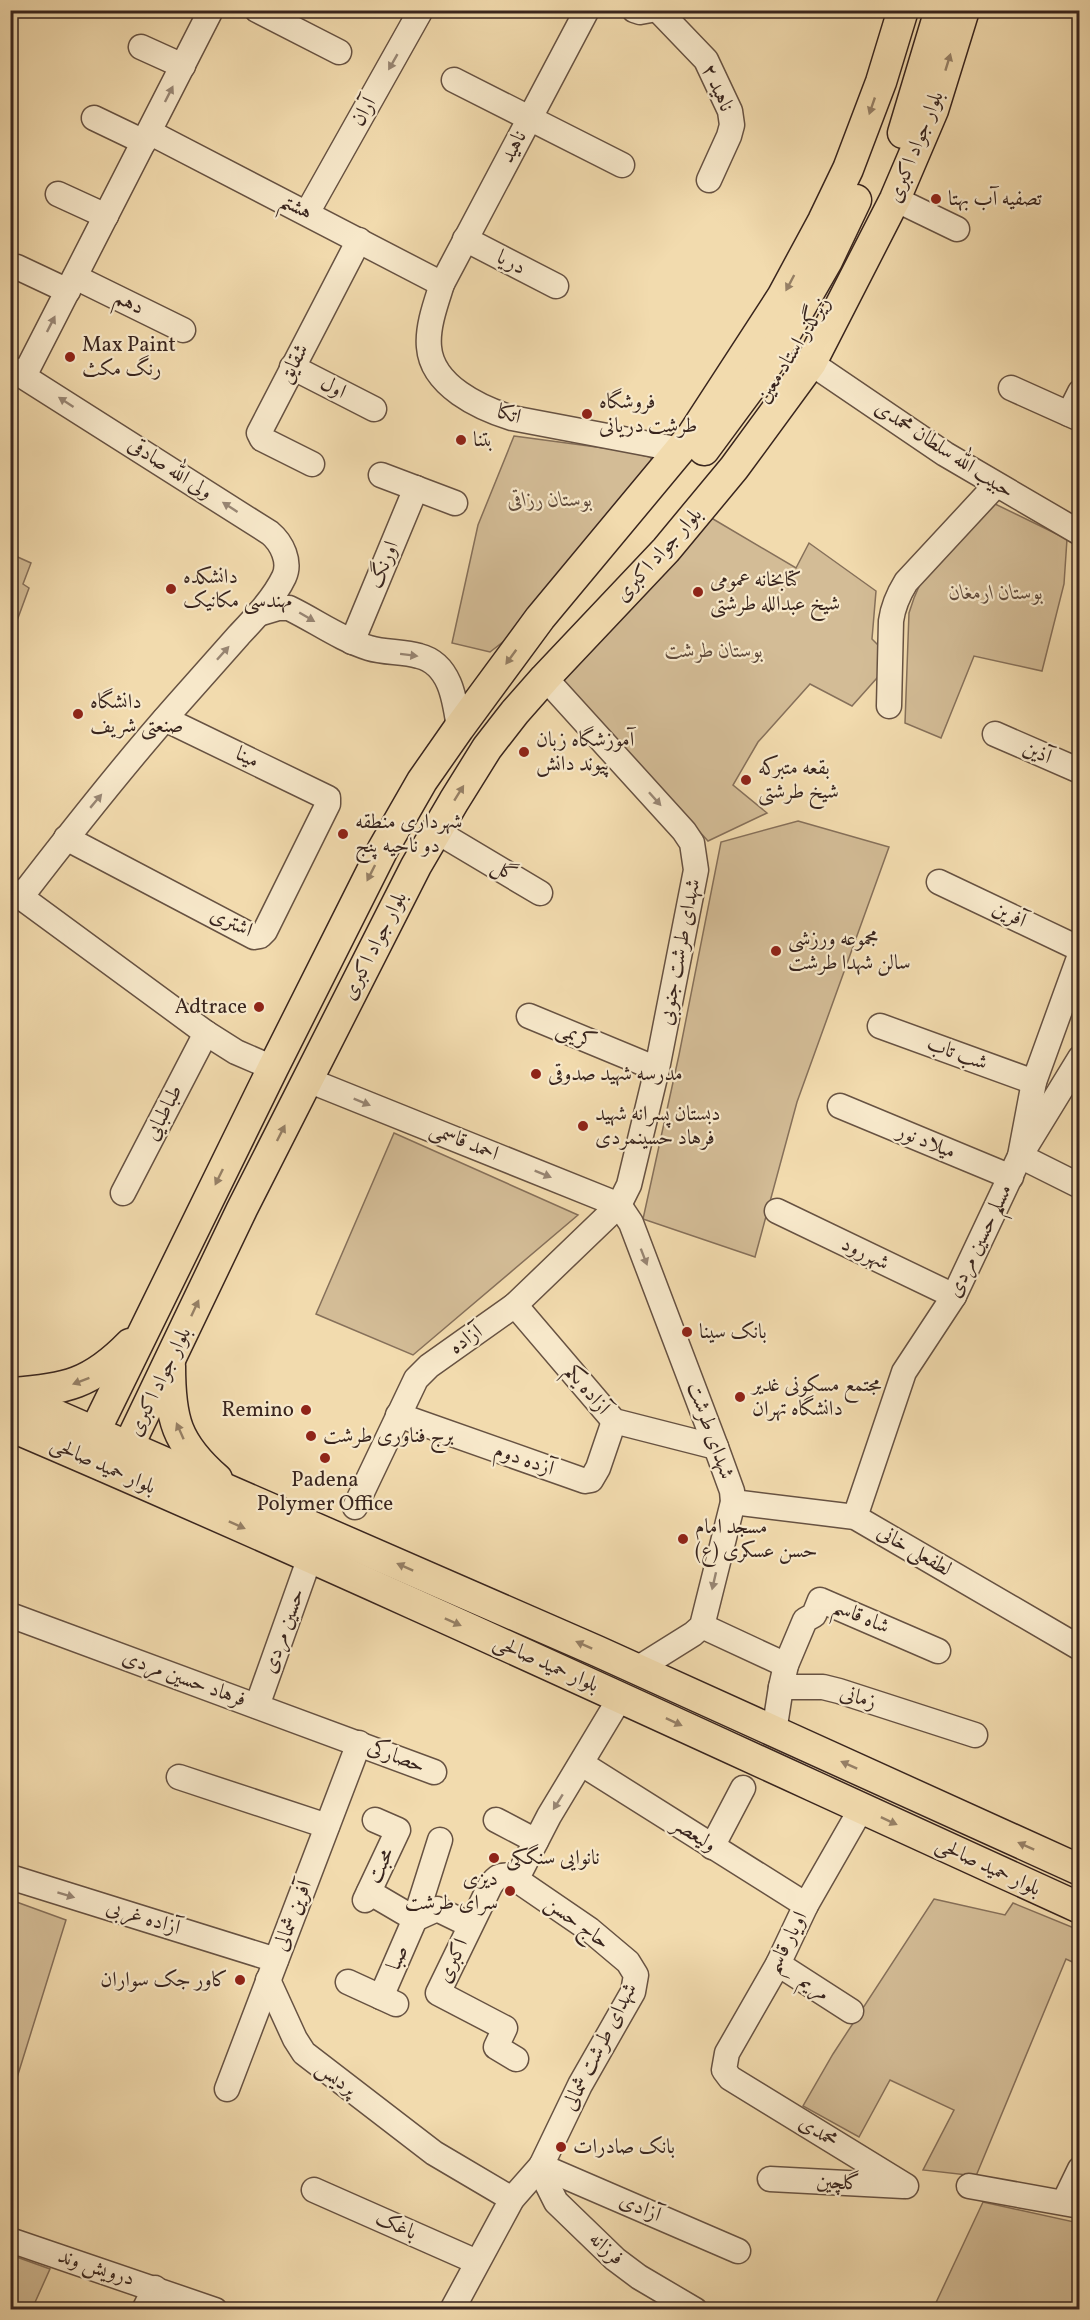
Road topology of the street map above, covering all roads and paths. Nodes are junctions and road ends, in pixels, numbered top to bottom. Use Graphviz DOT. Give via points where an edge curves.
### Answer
graph roads {
  1 [pos="212,10"];
  2 [pos="257,10"];
  3 [pos="421,10"];
  4 [pos="587,10"];
  5 [pos="634,10"];
  6 [pos="651,10"];
  7 [pos="658,10"];
  8 [pos="903,10"];
  9 [pos="924,10"];
  10 [pos="940,10"];
  11 [pos="964,10"];
  12 [pos="141,47"];
  13 [pos="339,52"];
  14 [pos="183,66"];
  15 [pos="454,80"];
  16 [pos="94,118"];
  17 [pos="529,118"];
  18 [pos="147,137"];
  19 [pos="622,165"];
  20 [pos="709,180"];
  21 [pos="58,194"];
  22 [pos="896,199"];
  23 [pos="307,213"];
  24 [pos="106,216"];
  25 [pos="957,228"];
  26 [pos="465,239"];
  27 [pos="359,240"];
  28 [pos="17,267"];
  29 [pos="71,284"];
  30 [pos="442,284"];
  31 [pos="556,286"];
  32 [pos="183,330"];
  33 [pos="811,363"];
  34 [pos="292,367"];
  35 [pos="17,372"];
  36 [pos="1011,388"];
  37 [pos="1080,392"];
  38 [pos="374,409"];
  39 [pos="1074,417"];
  40 [pos="681,450"];
  41 [pos="312,464"];
  42 [pos="381,475"];
  43 [pos="996,485"];
  44 [pos="416,488"];
  45 [pos="455,503"];
  46 [pos="1080,533"];
  47 [pos="258,614"];
  48 [pos="540,618"];
  49 [pos="352,642"];
  50 [pos="573,648"];
  51 [pos="545,678"];
  52 [pos="890,706"];
  53 [pos="165,719"];
  54 [pos="459,728"];
  55 [pos="995,734"];
  56 [pos="1080,771"];
  57 [pos="328,798"];
  58 [pos="436,831"];
  59 [pos="66,838"];
  60 [pos="939,882"];
  61 [pos="16,893"];
  62 [pos="540,893"];
  63 [pos="1080,949"];
  64 [pos="1080,955"];
  65 [pos="529,1016"];
  66 [pos="880,1026"];
  67 [pos="206,1033"];
  68 [pos="1080,1058"];
  69 [pos="273,1068"];
  70 [pos="657,1069"];
  71 [pos="308,1080"];
  72 [pos="1034,1082"];
  73 [pos="840,1106"];
  74 [pos="1016,1166"];
  75 [pos="1080,1186"];
  76 [pos="123,1193"];
  77 [pos="619,1205"];
  78 [pos="777,1211"];
  79 [pos="954,1296"];
  80 [pos="515,1305"];
  81 [pos="142,1331"];
  82 [pos="170,1361"];
  83 [pos="10,1394"];
  84 [pos="398,1415"];
  85 [pos="614,1421"];
  86 [pos="10,1426"];
  87 [pos="95,1431"];
  88 [pos="129,1445"];
  89 [pos="716,1447"];
  90 [pos="104,1466"];
  91 [pos="216,1495"];
  92 [pos="733,1502"];
  93 [pos="355,1507"];
  94 [pos="855,1517"];
  95 [pos="310,1557"];
  96 [pos="10,1614"];
  97 [pos="702,1626"];
  98 [pos="1080,1648"];
  99 [pos="938,1650"];
  100 [pos="637,1670"];
  101 [pos="784,1676"];
  102 [pos="620,1698"];
  103 [pos="257,1706"];
  104 [pos="774,1731"];
  105 [pos="975,1735"];
  106 [pos="359,1743"];
  107 [pos="582,1764"];
  108 [pos="434,1772"];
  109 [pos="179,1777"];
  110 [pos="743,1788"];
  111 [pos="861,1809"];
  112 [pos="375,1820"];
  113 [pos="496,1820"];
  114 [pos="327,1826"];
  115 [pos="440,1840"];
  116 [pos="536,1841"];
  117 [pos="712,1847"];
  118 [pos="1080,1870"];
  119 [pos="10,1877"];
  120 [pos="516,1880"];
  121 [pos="806,1905"];
  122 [pos="1080,1908"];
  123 [pos="415,1919"];
  124 [pos="470,1925"];
  125 [pos="778,1964"];
  126 [pos="634,1969"];
  127 [pos="272,1970"];
  128 [pos="348,1982"];
  129 [pos="851,2011"];
  130 [pos="516,2059"];
  131 [pos="730,2079"];
  132 [pos="227,2089"];
  133 [pos="541,2166"];
  134 [pos="1080,2169"];
  135 [pos="770,2179"];
  136 [pos="906,2186"];
  137 [pos="969,2186"];
  138 [pos="314,2190"];
  139 [pos="512,2199"];
  140 [pos="1072,2204"];
  141 [pos="10,2240"];
  142 [pos="738,2251"];
  143 [pos="477,2262"];
  144 [pos="155,2288"];
  145 [pos="144,2310"];
  146 [pos="215,2310"];
  147 [pos="452,2310"];
  148 [pos="695,2310"];
  1 -- 14 [label="street, ولی الله صادقی"];
  2 -- 13 [label="street"];
  3 -- 23 [label="street, آران, one-way"];
  4 -- 17 [label="street, ناهید"];
  5 -- 6 [label="street"];
  7 -- 20 [label="street, ناهید ۲" via="706,60 730,111 729,136"];
  8 -- 40 [label="main road, بلوار جواد اکبری, one-way" via="862,134 827,213 782,297"];
  9 -- 48 [label="main road, زیرگذر استاد معین" via="885,131 861,190 827,261 769,362 674,489 612,561 591,582"];
  10 -- 50 [label="main road, زیرگذر استاد معین" via="896,149 843,268 819,311 748,425 684,498"];
  22 -- 11 [label="main road, بلوار جواد اکبری, one-way" via="933,110"];
  12 -- 14 [label="street"];
  18 -- 14 [label="street, ولی الله صادقی, one-way"];
  15 -- 17 [label="street"];
  16 -- 18 [label="street, هشتم"];
  17 -- 19 [label="street"];
  17 -- 26 [label="street, ناهید"];
  18 -- 23 [label="street, هشتم"];
  18 -- 24 [label="street, ولی الله صادقی"];
  21 -- 24 [label="street"];
  22 -- 25 [label="street"];
  22 -- 33 [label="main road, بلوار جواد اکبری"];
  23 -- 27 [label="street, هشتم"];
  24 -- 29 [label="street, ولی الله صادقی"];
  26 -- 30 [label="street, ناهید"];
  26 -- 31 [label="street, دریا"];
  27 -- 30 [label="street, هشتم"];
  27 -- 34 [label="street, شقایق"];
  28 -- 29 [label="street, دهم"];
  29 -- 32 [label="street, دهم"];
  35 -- 29 [label="street, ولی الله صادقی, one-way"];
  30 -- 40 [label="street, اتکا" via="429,335 431,357 447,382 467,398 512,418"];
  33 -- 43 [label="street, حبیب الله سلطان محمدی"];
  33 -- 50 [label="main road, بلوار جواد اکبری" via="734,468 666,550"];
  34 -- 38 [label="street, اول"];
  34 -- 41 [label="street, شقایق" via="259,433 262,439"];
  47 -- 35 [label="street, ولی الله صادقی, one-way" via="287,568 277,539"];
  36 -- 39 [label="street"];
  37 -- 39 [label="street"];
  40 -- 48 [label="main road, بلوار جواد اکبری"];
  42 -- 44 [label="street"];
  43 -- 46 [label="street, حبیب الله سلطان محمدی"];
  43 -- 52 [label="street" via="899,593 891,621"];
  44 -- 45 [label="street"];
  44 -- 49 [label="street, اورنگ"];
  47 -- 49 [label="street, one-way" via="289,608"];
  53 -- 47 [label="street, ولی الله صادقی, one-way"];
  48 -- 54 [label="main road, بلوار جواد اکبری, one-way"];
  49 -- 54 [label="street, one-way" via="418,656 435,665 453,692"];
  50 -- 51 [label="main road, بلوار جواد اکبری"];
  58 -- 51 [label="main road, بلوار جواد اکبری, one-way" via="488,748"];
  51 -- 70 [label="street, شهدای طرشت جنوبی, one-way" via="692,843 696,870"];
  53 -- 57 [label="street, مینا"];
  59 -- 53 [label="street, ولی الله صادقی, one-way"];
  54 -- 69 [label="main road, بلوار جواد اکبری, one-way" via="422,781 383,849"];
  55 -- 56 [label="street, آذین"];
  57 -- 59 [label="street, اشتری" via="270,920 260,936 254,937"];
  58 -- 62 [label="street, گل"];
  58 -- 71 [label="main road, بلوار جواد اکبری"];
  59 -- 61 [label="street, ولی الله صادقی"];
  60 -- 63 [label="street, آفرین"];
  61 -- 67 [label="street"];
  64 -- 72 [label="street, مسلم حسین مردی"];
  65 -- 70 [label="street, کریمی"];
  66 -- 72 [label="street, شب تاب"];
  67 -- 69 [label="street"];
  67 -- 76 [label="street, طباطبایی"];
  68 -- 74 [label="street"];
  69 -- 71 [label="main road"];
  69 -- 81 [label="main road, بلوار جواد اکبری, one-way"];
  70 -- 77 [label="street, شهدای طرشت جنوبی" via="629,1185"];
  71 -- 77 [label="street, احمد قاسمی, one-way"];
  82 -- 71 [label="main road, بلوار جواد اکبری, one-way"];
  72 -- 74 [label="street, مسلم حسین مردی"];
  73 -- 74 [label="street, میلاد نور"];
  74 -- 75 [label="street, میلاد نور"];
  74 -- 79 [label="street, مسلم حسین مردی"];
  77 -- 80 [label="street, آزاده"];
  77 -- 89 [label="street, شهدای طرشت, one-way" via="631,1223"];
  78 -- 79 [label="street, شهررود"];
  79 -- 94 [label="street, مسلم حسین مردی" via="901,1380"];
  80 -- 84 [label="street, آزاده" via="429,1366 416,1379"];
  80 -- 85 [label="street, آزاده یکم"];
  81 -- 83 [label="main road, one-way" via="89,1378 47,1390"];
  81 -- 87 [label="main road, بلوار جواد اکبری"];
  82 -- 88 [label="main road, بلوار جواد اکبری"];
  91 -- 82 [label="main road, one-way" via="180,1433 170,1399"];
  83 -- 87 [label="main road, بلوار حمید صالحی"];
  84 -- 85 [label="street, آزده دوم" via="585,1481 591,1480 598,1468"];
  84 -- 93 [label="street, آزاده"];
  85 -- 89 [label="street, آزاده یکم"];
  86 -- 90 [label="main road, بلوار حمید صالحی"];
  87 -- 88 [label="main road, بلوار حمید صالحی"];
  87 -- 90 [label="main road, بلوار جواد اکبری"];
  88 -- 90 [label="main road, بلوار جواد اکبری"];
  88 -- 91 [label="main road, بلوار حمید صالحی"];
  89 -- 92 [label="street, شهدای طرشت"];
  90 -- 91 [label="main road, بلوار حمید صالحی"];
  91 -- 95 [label="main road, بلوار حمید صالحی, one-way"];
  100 -- 91 [label="main road, بلوار حمید صالحی, one-way"];
  92 -- 94 [label="street, لطفعلی خانی"];
  92 -- 97 [label="street, شهدای طرشت, one-way"];
  94 -- 98 [label="street, لطفعلی خانی"];
  95 -- 102 [label="main road, بلوار حمید صالحی, one-way"];
  95 -- 103 [label="street, حسین مردی"];
  96 -- 103 [label="street, فرهاد حسین مردی"];
  97 -- 100 [label="street"];
  97 -- 101 [label="street"];
  99 -- 101 [label="street, شاه قاسم" via="820,1600 814,1615 805,1620"];
  100 -- 102 [label="main road"];
  100 -- 104 [label="main road, بلوار حمید صالحی"];
  101 -- 104 [label="street"];
  101 -- 105 [label="street, زمانی"];
  102 -- 107 [label="street"];
  102 -- 111 [label="main road, بلوار حمید صالحی, one-way"];
  103 -- 106 [label="street, فرهاد حسین مردی"];
  118 -- 104 [label="main road, بلوار حمید صالحی, one-way"];
  106 -- 108 [label="street, حصارکی"];
  106 -- 114 [label="street, آفرین شمالی"];
  107 -- 116 [label="street, one-way"];
  107 -- 117 [label="street, ولیعصر"];
  109 -- 114 [label="street"];
  110 -- 117 [label="street"];
  111 -- 121 [label="street, اویار قاسم"];
  111 -- 122 [label="main road, بلوار حمید صالحی, one-way"];
  112 -- 123 [label="street, محبت" via="398,1830 367,1896"];
  113 -- 116 [label="street"];
  114 -- 127 [label="street, آفرین شمالی"];
  115 -- 123 [label="street, صبا"];
  116 -- 120 [label="street"];
  117 -- 121 [label="street, ولیعصر"];
  119 -- 127 [label="street, آزاده غربی, one-way"];
  120 -- 124 [label="street, اکبری" via="506,1875 496,1878"];
  120 -- 126 [label="street, حاج حسن" via="590,1930"];
  121 -- 125 [label="street, اویار قاسم"];
  123 -- 124 [label="street, اکبری" via="437,1909"];
  123 -- 128 [label="street, صبا" via="389,2000"];
  124 -- 130 [label="street, اکبری" via="438,1993 505,2028 496,2047"];
  125 -- 129 [label="street, مریم"];
  125 -- 131 [label="street, اویار قاسم" via="727,2053 724,2070"];
  126 -- 133 [label="street, شهدای طرشت شمالی" via="637,1979 633,1992 580,2085"];
  127 -- 132 [label="street, آفرین شمالی"];
  127 -- 139 [label="street, پردیس" via="295,2038 304,2053 434,2153"];
  131 -- 136 [label="street, محمدی"];
  133 -- 139 [label="street, شهدای طرشت شمالی"];
  133 -- 142 [label="street, آزادی"];
  133 -- 148 [label="street, فرزانه" via="556,2202 615,2259"];
  134 -- 140 [label="street"];
  135 -- 136 [label="street, گلچین"];
  137 -- 140 [label="street"];
  138 -- 143 [label="street, باغک"];
  139 -- 143 [label="street, شهدای طرشت شمالی"];
  141 -- 144 [label="street, درویش‌ وند"];
  143 -- 147 [label="street, شهدای طرشت شمالی"];
  144 -- 145 [label="street"];
  144 -- 146 [label="street, درویش‌ وند"];
}
